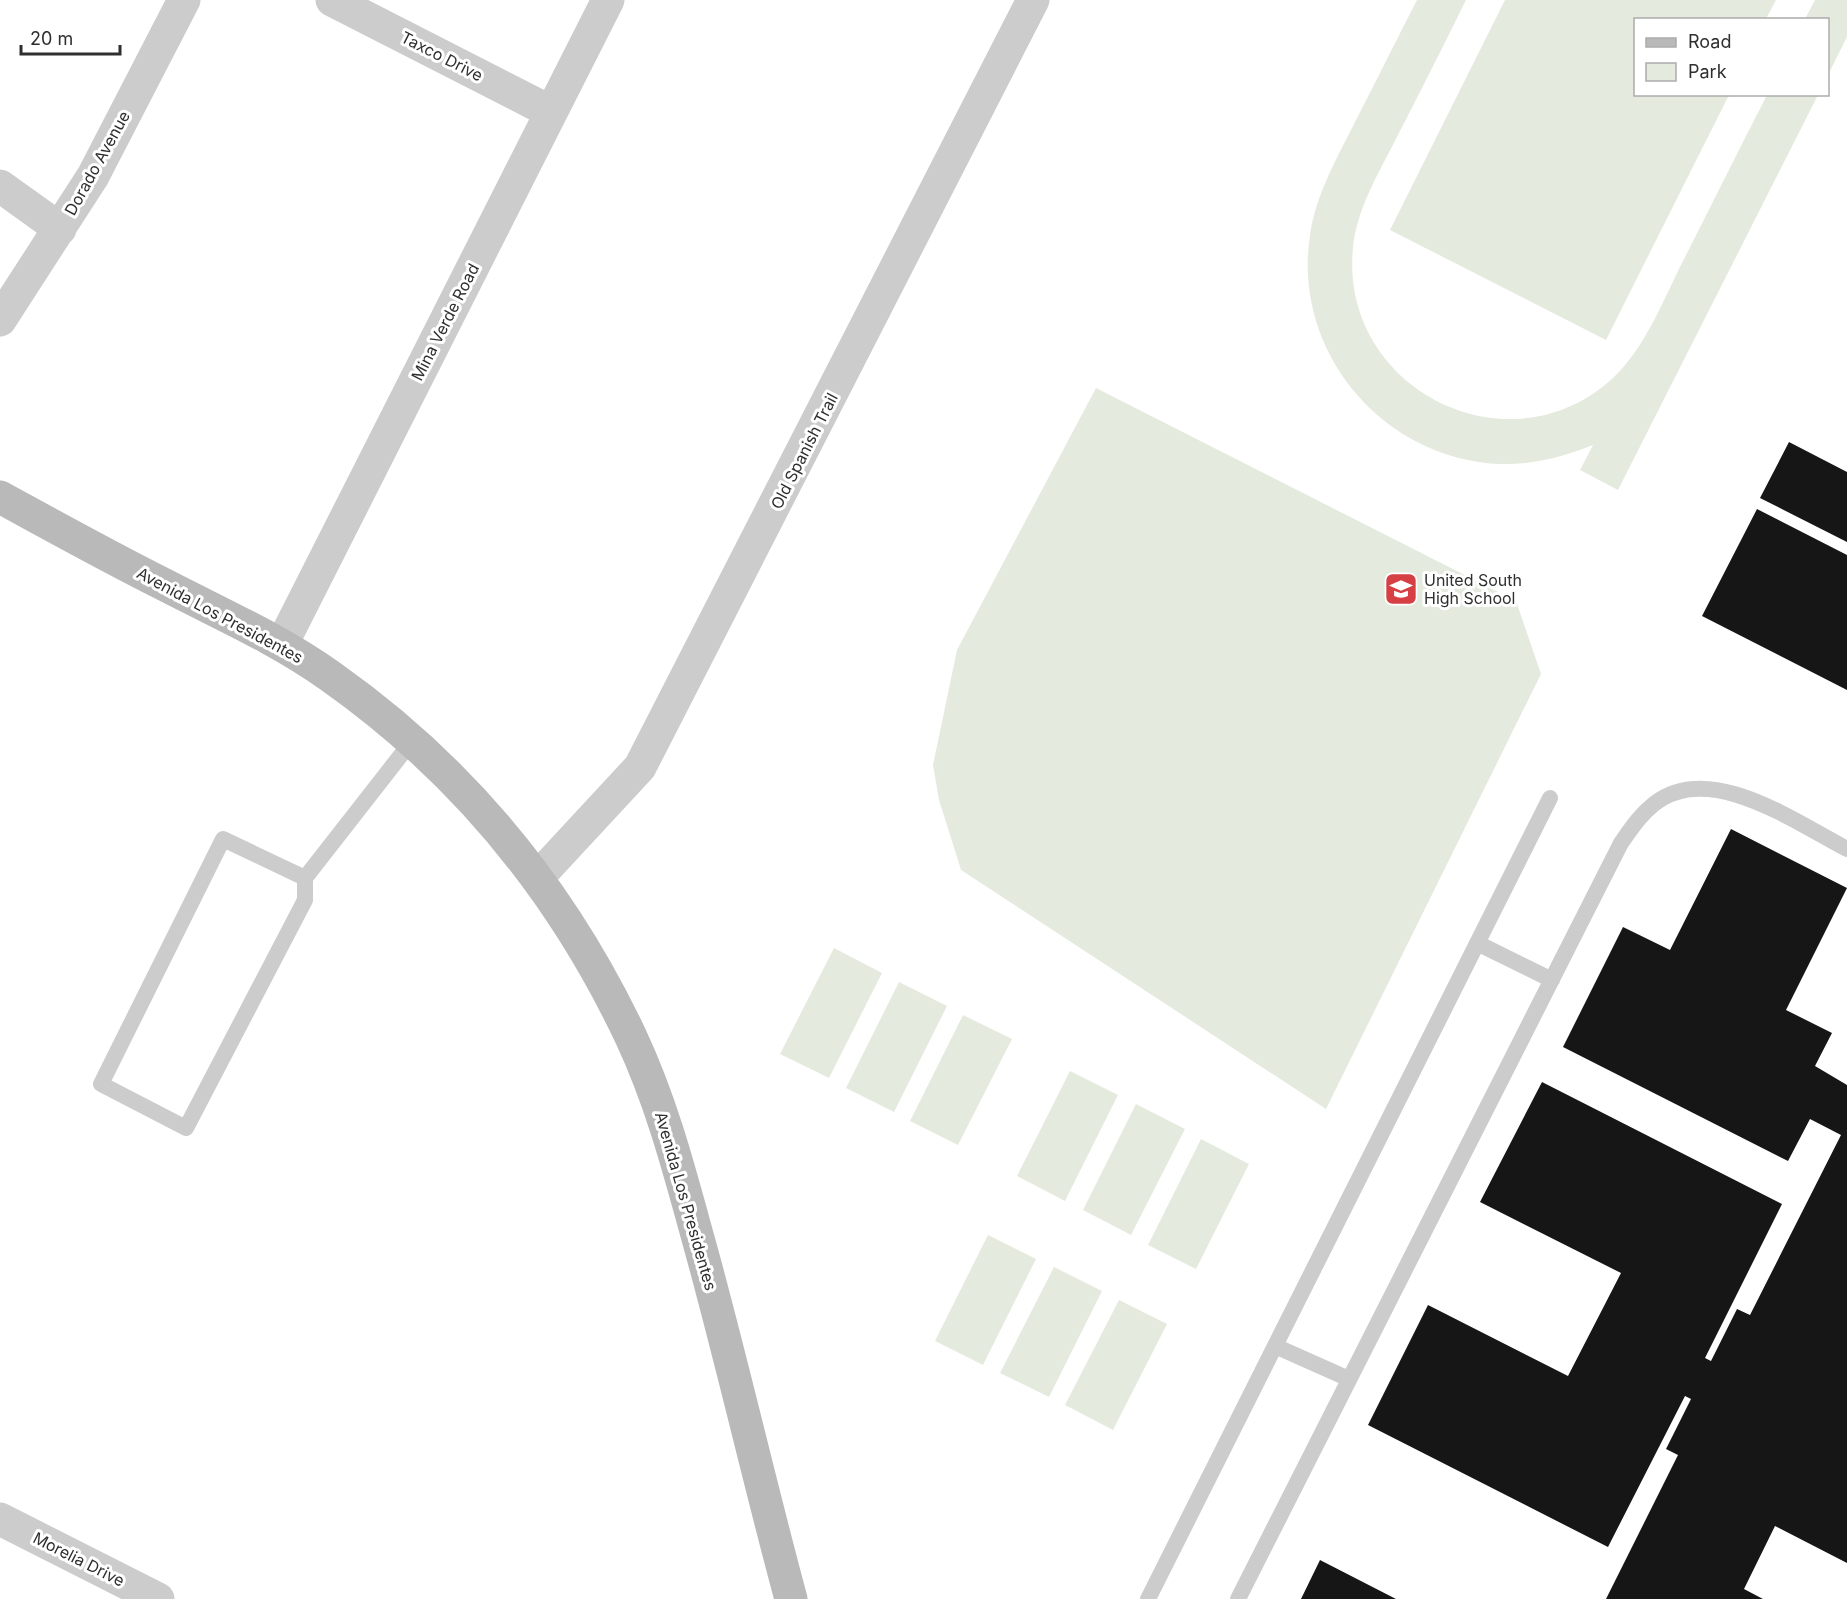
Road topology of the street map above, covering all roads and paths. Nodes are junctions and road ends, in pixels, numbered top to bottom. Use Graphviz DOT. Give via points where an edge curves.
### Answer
graph roads {
  1 [pos="184,0"];
  2 [pos="332,0"];
  3 [pos="608,0"];
  4 [pos="1033,0"];
  5 [pos="551,112"];
  6 [pos="0,186"];
  7 [pos="60,229"];
  8 [pos="0,320"];
  9 [pos="0,497"];
  10 [pos="282,644"];
  11 [pos="412,741"];
  12 [pos="1550,798"];
  13 [pos="1847,849"];
  14 [pos="538,877"];
  15 [pos="305,878"];
  16 [pos="1477,943"];
  17 [pos="1552,980"];
  18 [pos="1275,1346"];
  19 [pos="1349,1379"];
  20 [pos="0,1519"];
  21 [pos="158,1599"];
  22 [pos="791,1599"];
  23 [pos="1149,1599"];
  24 [pos="1238,1599"];
  1 -- 7 [label="street, Dorado Avenue" via="93,176"];
  2 -- 5 [label="street, Taxco Drive"];
  3 -- 5 [label="street, Mina Verde Road"];
  4 -- 14 [label="street, Old Spanish Trail" via="640,767"];
  5 -- 10 [label="street, Mina Verde Road"];
  6 -- 7 [label="street"];
  7 -- 8 [label="street, Dorado Avenue"];
  9 -- 10 [label="main road, Avenida Los Presidentes"];
  10 -- 11 [label="main road, Avenida Los Presidentes"];
  11 -- 14 [label="main road, Avenida Los Presidentes" via="481,809"];
  11 -- 15 [label="lane"];
  12 -- 16 [label="lane"];
  13 -- 17 [label="lane" via="1729,792 1699,787 1675,792 1654,803 1621,843"];
  14 -- 22 [label="main road, Avenida Los Presidentes" via="596,969 627,1029 670,1136"];
  15 -- 15 [label="lane" via="223,839 101,1084 186,1128 305,900"];
  16 -- 17 [label="lane"];
  16 -- 18 [label="lane"];
  17 -- 19 [label="lane"];
  18 -- 19 [label="lane"];
  18 -- 23 [label="lane"];
  19 -- 24 [label="lane"];
  20 -- 21 [label="street, Morelia Drive"];
}
